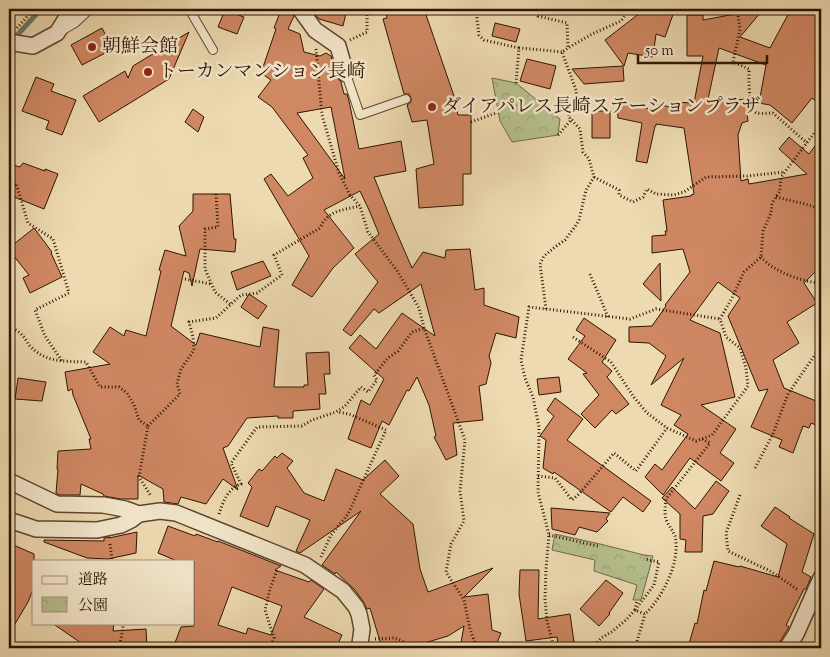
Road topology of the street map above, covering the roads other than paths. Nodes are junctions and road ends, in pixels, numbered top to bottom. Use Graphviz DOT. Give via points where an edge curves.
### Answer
graph roads {
  1 [pos="72,9"];
  2 [pos="90,9"];
  3 [pos="189,9"];
  4 [pos="300,9"];
  5 [pos="57,33"];
  6 [pos="11,38"];
  7 [pos="213,50"];
  8 [pos="346,74"];
  9 [pos="406,99"];
  10 [pos="9,481"];
  11 [pos="139,514"];
  12 [pos="9,520"];
  13 [pos="821,578"];
  14 [pos="359,648"];
  15 [pos="787,648"];
  1 -- 5 [label="street"];
  2 -- 5 [label="lane"];
  3 -- 7 [label="lane"];
  4 -- 8 [label="street" via="315,30 338,46"];
  5 -- 6 [label="street" via="33,46"];
  8 -- 9 [label="lane" via="360,115"];
  10 -- 11 [label="street" via="57,504 103,505"];
  11 -- 12 [label="street" via="121,525 96,530 36,529"];
  11 -- 14 [label="street" via="176,512 305,565 344,591 356,607 362,629"];
  13 -- 15 [label="street"];
}
